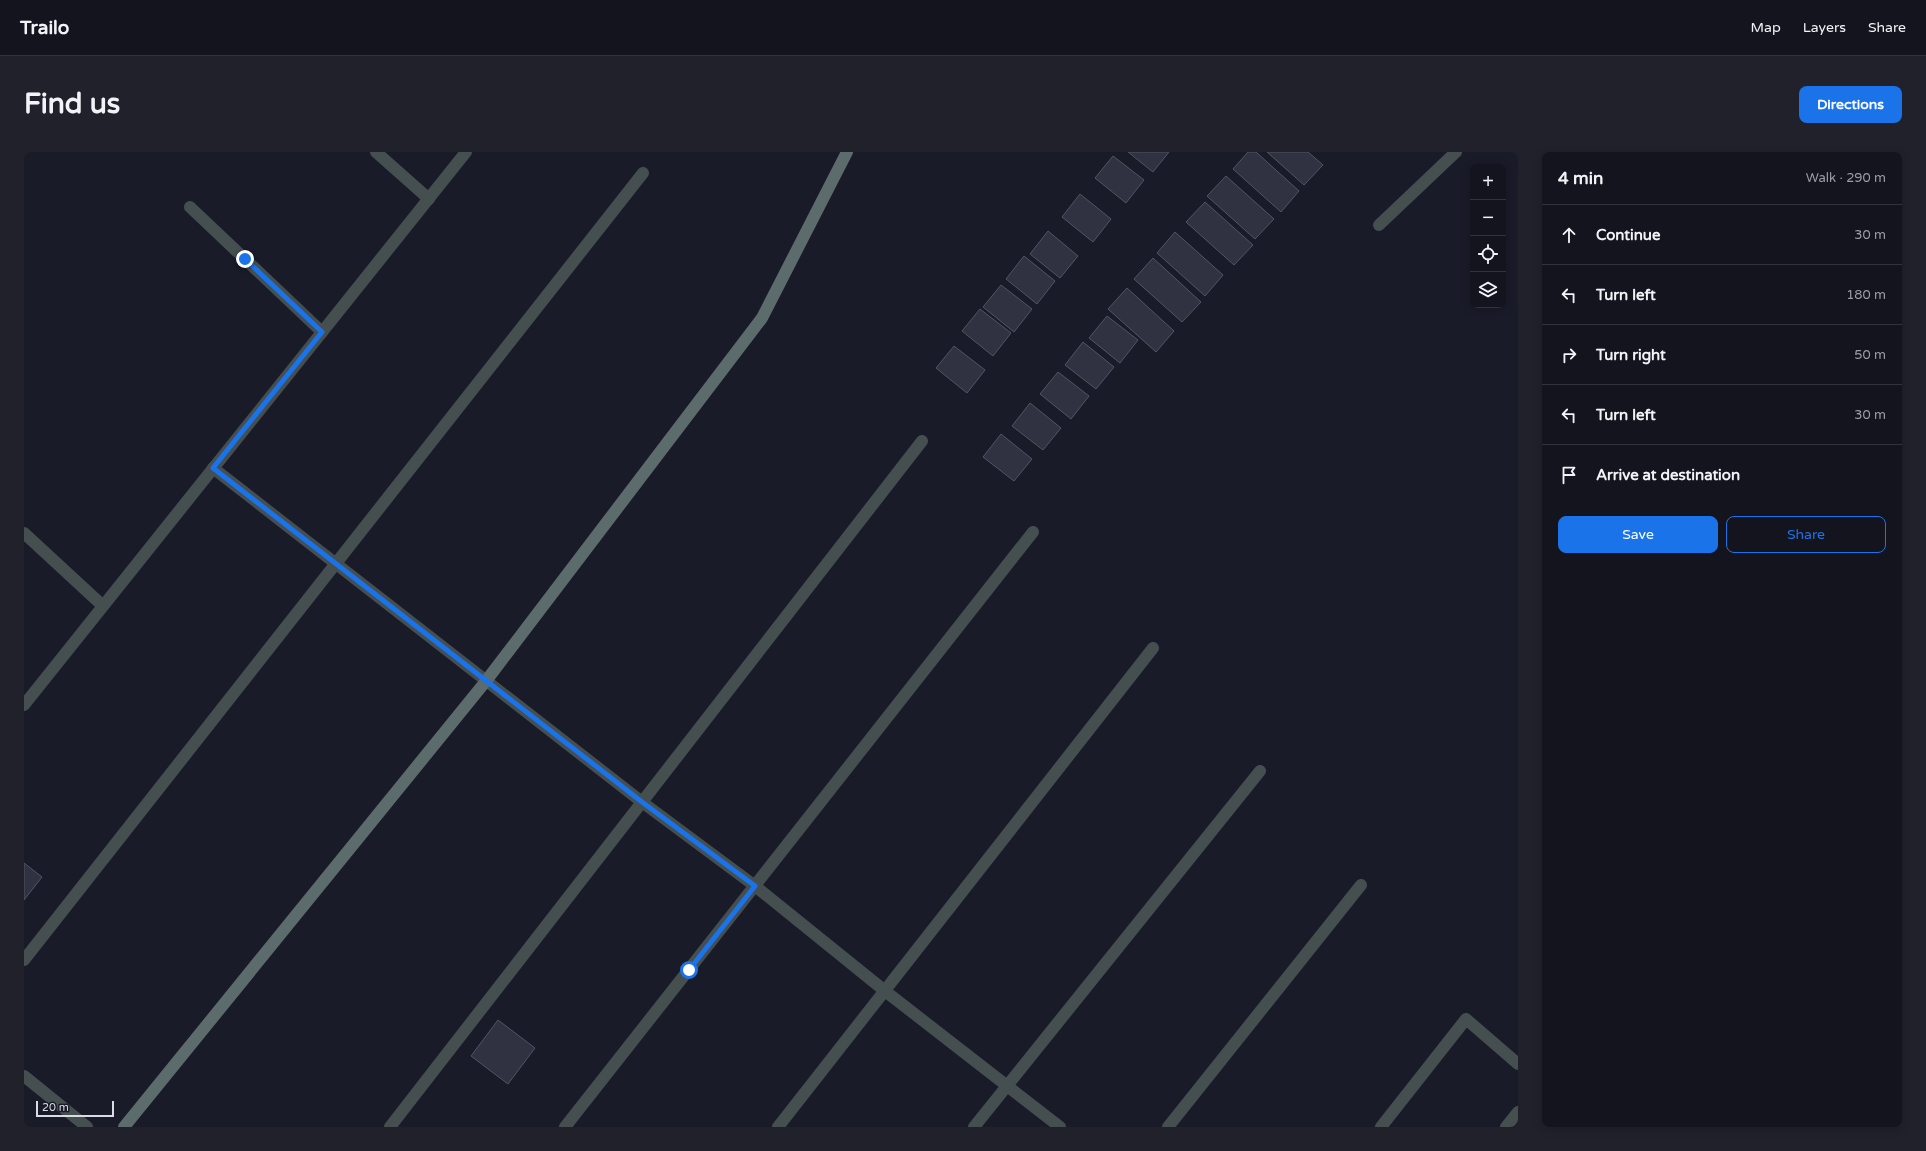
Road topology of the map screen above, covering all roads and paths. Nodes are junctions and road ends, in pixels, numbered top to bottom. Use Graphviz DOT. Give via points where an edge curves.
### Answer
graph roads {
  1 [pos="376,152"];
  2 [pos="466,152"];
  3 [pos="847,152"];
  4 [pos="1456,152"];
  5 [pos="643,173"];
  6 [pos="429,199"];
  7 [pos="190,207"];
  8 [pos="1379,225"];
  9 [pos="322,332"];
  10 [pos="922,441"];
  11 [pos="213,468"];
  12 [pos="1033,532"];
  13 [pos="24,533"];
  14 [pos="336,564"];
  15 [pos="103,606"];
  16 [pos="1153,648"];
  17 [pos="486,681"];
  18 [pos="24,705"];
  19 [pos="1260,771"];
  20 [pos="642,802"];
  21 [pos="1361,885"];
  22 [pos="755,886"];
  23 [pos="24,960"];
  24 [pos="885,991"];
  25 [pos="1518,1064"];
  26 [pos="24,1076"];
  27 [pos="1007,1086"];
  28 [pos="1518,1112"];
  29 [pos="87,1127"];
  30 [pos="124,1127"];
  31 [pos="390,1127"];
  32 [pos="565,1127"];
  33 [pos="778,1127"];
  34 [pos="974,1127"];
  35 [pos="1060,1127"];
  36 [pos="1168,1127"];
  37 [pos="1381,1127"];
  38 [pos="1506,1127"];
  1 -- 6 [label="street"];
  2 -- 6 [label="street"];
  3 -- 17 [label="street" via="762,318"];
  4 -- 8 [label="street"];
  5 -- 14 [label="street"];
  6 -- 9 [label="street"];
  7 -- 9 [label="street"];
  9 -- 11 [label="street"];
  10 -- 20 [label="street"];
  11 -- 14 [label="street"];
  11 -- 15 [label="street"];
  12 -- 22 [label="street"];
  13 -- 15 [label="street"];
  14 -- 17 [label="street"];
  14 -- 23 [label="street"];
  15 -- 18 [label="street"];
  16 -- 24 [label="street"];
  17 -- 20 [label="street"];
  17 -- 30 [label="street"];
  19 -- 27 [label="street"];
  20 -- 22 [label="street"];
  20 -- 31 [label="street"];
  21 -- 36 [label="street"];
  22 -- 24 [label="street"];
  22 -- 32 [label="street"];
  24 -- 27 [label="street"];
  24 -- 33 [label="street"];
  25 -- 37 [label="street" via="1466,1019"];
  26 -- 29 [label="street"];
  27 -- 34 [label="street"];
  27 -- 35 [label="street"];
  28 -- 38 [label="street"];
}
